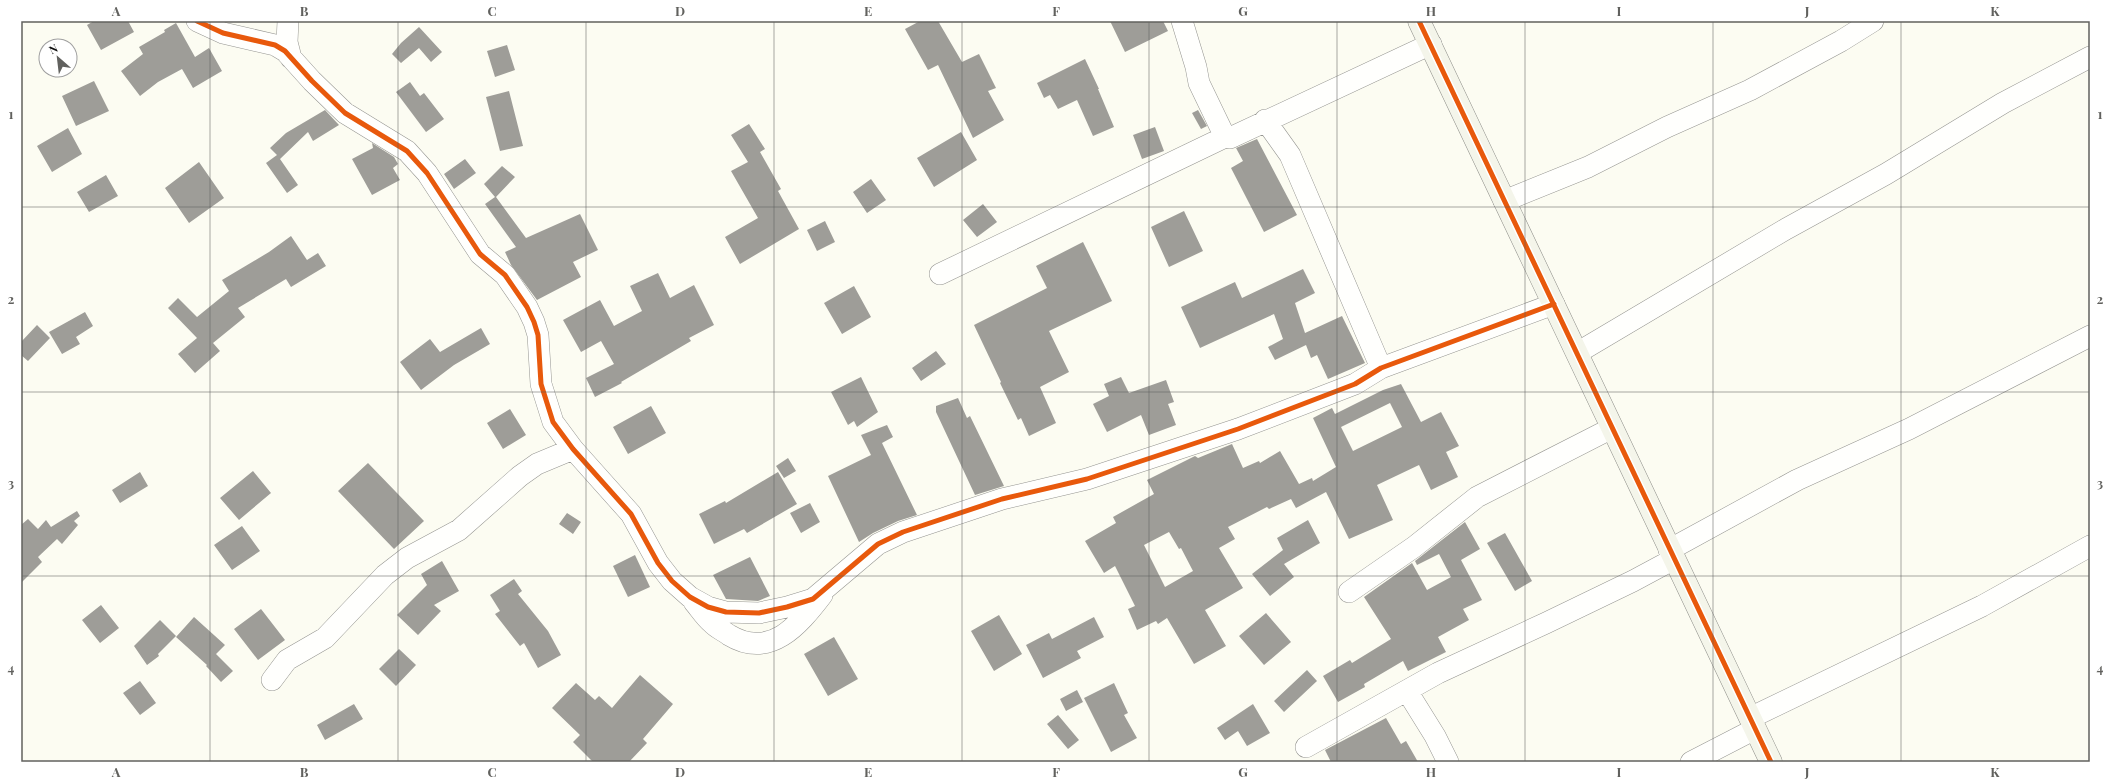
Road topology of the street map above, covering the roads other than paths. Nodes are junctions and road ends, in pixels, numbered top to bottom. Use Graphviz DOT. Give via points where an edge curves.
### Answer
graph roads {
  1 [pos="197,21"];
  2 [pos="288,21"];
  3 [pos="1182,21"];
  4 [pos="1419,21"];
  5 [pos="1873,21"];
  6 [pos="1431,44"];
  7 [pos="2090,57"];
  8 [pos="291,58"];
  9 [pos="1265,120"];
  10 [pos="1225,137"];
  11 [pos="1504,201"];
  12 [pos="940,274"];
  13 [pos="1554,304"];
  14 [pos="2090,336"];
  15 [pos="1577,353"];
  16 [pos="1381,368"];
  17 [pos="1612,428"];
  18 [pos="561,432"];
  19 [pos="573,449"];
  20 [pos="537,464"];
  21 [pos="2090,546"];
  22 [pos="1671,554"];
  23 [pos="827,588"];
  24 [pos="1349,592"];
  25 [pos="690,597"];
  26 [pos="272,680"];
  27 [pos="1407,690"];
  28 [pos="1752,723"];
  29 [pos="1306,747"];
  30 [pos="1448,762"];
  31 [pos="1691,762"];
  32 [pos="1771,762"];
  1 -- 8 [label="street" via="223,33 275,45"];
  2 -- 8 [label="street" via="287,42"];
  3 -- 10 [label="street" via="1199,82"];
  4 -- 6 [label="street"];
  5 -- 11 [label="street" via="1841,42 1750,90 1667,127 1588,167"];
  6 -- 9 [label="street"];
  6 -- 11 [label="street"];
  7 -- 15 [label="street" via="2003,103 1886,174 1786,229"];
  8 -- 18 [label="street" via="345,113 407,150 427,173 480,254 505,275 534,322 538,335 541,384 553,422"];
  9 -- 10 [label="street" via="1235,137"];
  9 -- 16 [label="street" via="1290,155"];
  10 -- 12 [label="street"];
  11 -- 13 [label="street"];
  13 -- 15 [label="street"];
  13 -- 16 [label="street"];
  14 -- 22 [label="street" via="1908,429 1797,480"];
  15 -- 17 [label="street"];
  16 -- 23 [label="street" via="1355,384 1238,429 1087,479 1002,499 904,532 878,544"];
  17 -- 22 [label="street"];
  17 -- 24 [label="street" via="1482,493 1414,547"];
  18 -- 19 [label="street"];
  18 -- 20 [label="street"];
  19 -- 20 [label="street"];
  19 -- 25 [label="street" via="631,514 658,563 672,581"];
  20 -- 26 [label="street" via="459,530 407,558 385,575 325,638 288,660"];
  21 -- 28 [label="street" via="1982,606"];
  22 -- 27 [label="street" via="1633,581"];
  22 -- 28 [label="street"];
  23 -- 25 [label="street" via="813,599 759,613 726,612 708,607"];
  23 -- 25 [label="street" via="805,616 781,637 766,644 752,644 731,636 712,624"];
  27 -- 29 [label="street"];
  27 -- 30 [label="street" via="1436,736"];
  28 -- 31 [label="street"];
  28 -- 32 [label="street"];
}
